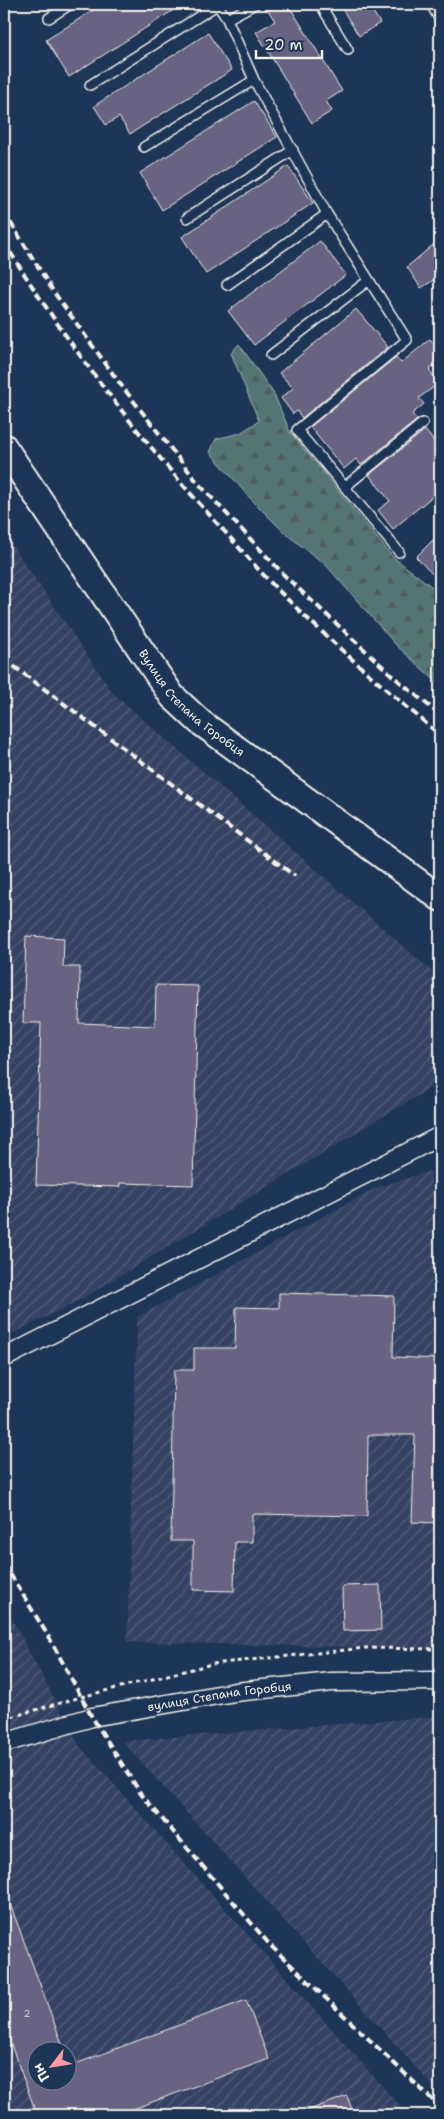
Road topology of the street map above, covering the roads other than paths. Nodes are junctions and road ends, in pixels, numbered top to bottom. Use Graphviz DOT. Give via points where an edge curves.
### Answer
graph roads {
  1 [pos="71,4"];
  2 [pos="217,4"];
  3 [pos="255,4"];
  4 [pos="320,4"];
  5 [pos="431,4"];
  6 [pos="49,18"];
  7 [pos="227,19"];
  8 [pos="440,20"];
  9 [pos="348,50"];
  10 [pos="254,80"];
  11 [pos="90,85"];
  12 [pos="144,147"];
  13 [pos="293,150"];
  14 [pos="327,214"];
  15 [pos="186,218"];
  16 [pos="369,280"];
  17 [pos="227,285"];
  18 [pos="271,355"];
  19 [pos="422,423"];
  20 [pos="4,447"];
  21 [pos="346,486"];
  22 [pos="399,552"];
  23 [pos="440,898"];
  24 [pos="440,1136"];
  25 [pos="4,1358"];
  26 [pos="440,1680"];
  27 [pos="4,1743"];
  1 -- 6 [label="lane"];
  2 -- 7 [label="lane"];
  2 -- 11 [label="lane"];
  3 -- 7 [label="lane"];
  4 -- 9 [label="lane"];
  5 -- 8 [label="lane"];
  7 -- 10 [label="lane"];
  10 -- 12 [label="lane"];
  10 -- 13 [label="lane"];
  13 -- 14 [label="lane"];
  13 -- 15 [label="lane"];
  14 -- 16 [label="lane"];
  14 -- 17 [label="lane"];
  16 -- 18 [label="lane"];
  16 -- 21 [label="lane" via="407,340 297,430"];
  19 -- 21 [label="lane"];
  20 -- 23 [label="street, Вулиця Степана Горобця" via="172,696 200,722"];
  21 -- 22 [label="lane"];
  24 -- 25 [label="street"];
  26 -- 27 [label="street, вулиця Степана Горобця" via="332,1682 235,1692 92,1717"];
}
